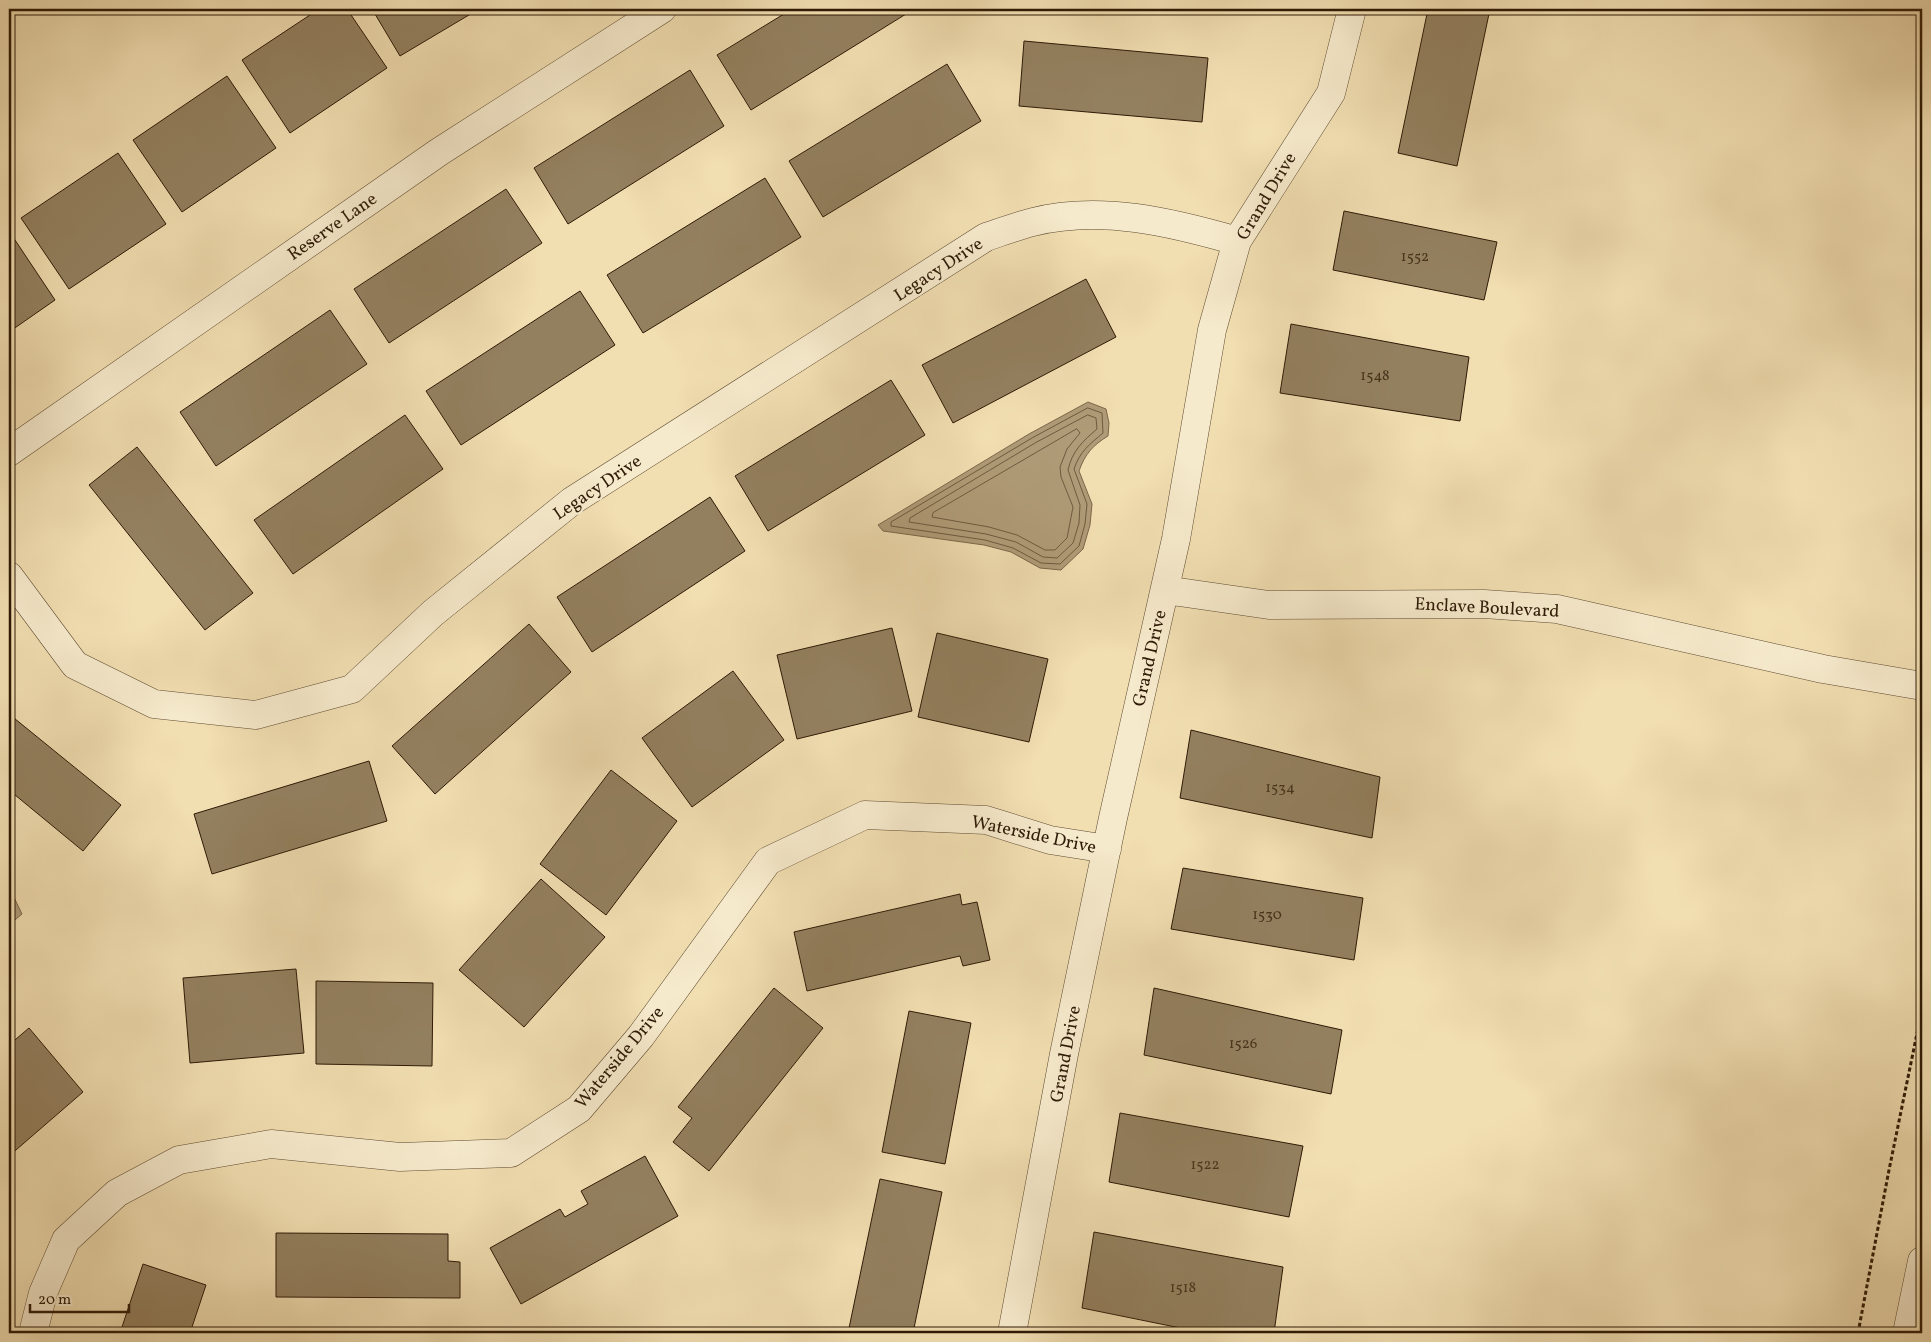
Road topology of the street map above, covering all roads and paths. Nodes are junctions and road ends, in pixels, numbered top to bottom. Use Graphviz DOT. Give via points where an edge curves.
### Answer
graph roads {
  1 [pos="662,9"];
  2 [pos="1352,9"];
  3 [pos="1237,240"];
  4 [pos="9,452"];
  5 [pos="9,576"];
  6 [pos="1165,590"];
  7 [pos="1922,686"];
  8 [pos="1107,849"];
  9 [pos="1922,1009"];
  10 [pos="1922,1261"];
  11 [pos="33,1333"];
  12 [pos="1012,1333"];
  13 [pos="1858,1333"];
  14 [pos="1907,1333"];
  1 -- 4 [label="street, Reserve Lane" via="439,152"];
  2 -- 3 [label="street, Grand Drive" via="1331,93"];
  3 -- 5 [label="street, Legacy Drive" via="1184,226 1116,215 1077,215 1034,222 986,237 572,501 433,613 352,689 256,715 154,704 75,665"];
  3 -- 6 [label="street, Grand Drive" via="1212,330"];
  6 -- 7 [label="street, Enclave Boulevard" via="1269,605 1484,604 1557,608 1823,669"];
  6 -- 8 [label="street, Grand Drive"];
  8 -- 11 [label="street, Waterside Drive" via="1050,840 986,820 865,815 768,861 641,1036 579,1109 511,1153 400,1157 271,1144 179,1160 117,1193 66,1240 43,1293"];
  8 -- 12 [label="street, Grand Drive" via="1064,1054"];
  9 -- 13 [label="path"];
  10 -- 14 [label="street"];
}
